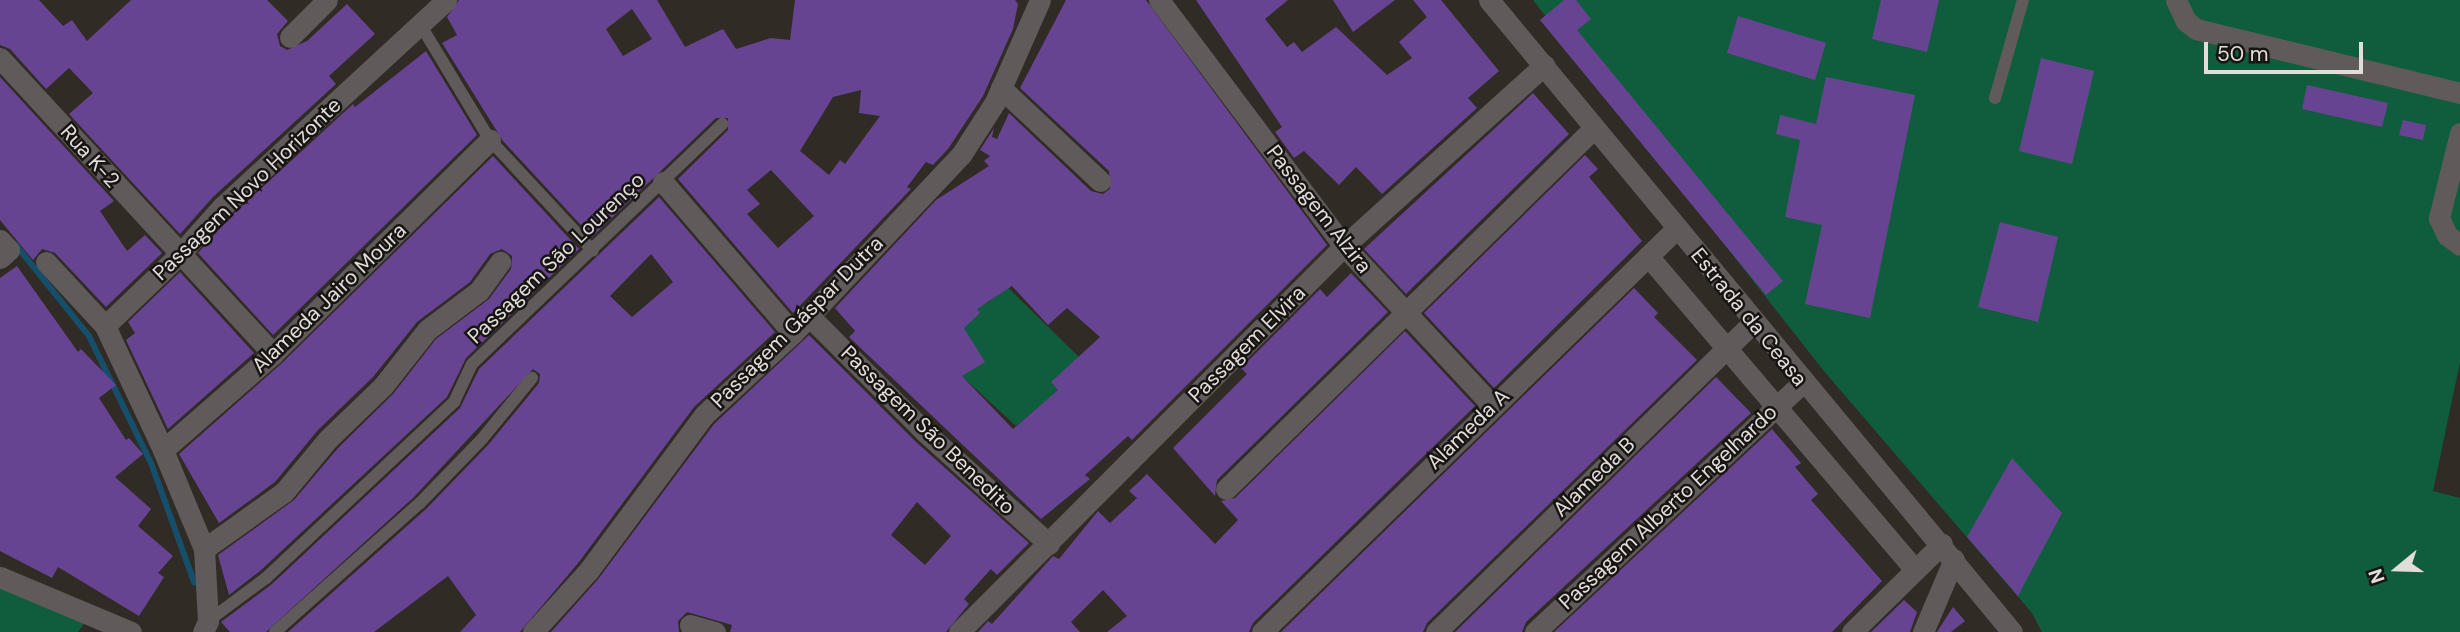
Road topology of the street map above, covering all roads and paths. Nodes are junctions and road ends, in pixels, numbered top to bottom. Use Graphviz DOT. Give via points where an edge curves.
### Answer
graph roads {
  1 [pos="327,0"];
  2 [pos="446,0"];
  3 [pos="1040,0"];
  4 [pos="1159,0"];
  5 [pos="1489,0"];
  6 [pos="2023,0"];
  7 [pos="2176,0"];
  8 [pos="420,24"];
  9 [pos="290,37"];
  10 [pos="0,58"];
  11 [pos="1544,65"];
  12 [pos="1001,88"];
  13 [pos="2460,93"];
  14 [pos="1996,98"];
  15 [pos="722,124"];
  16 [pos="1594,128"];
  17 [pos="2460,133"];
  18 [pos="490,140"];
  19 [pos="1100,181"];
  20 [pos="663,183"];
  21 [pos="1676,229"];
  22 [pos="2460,245"];
  23 [pos="1344,246"];
  24 [pos="593,251"];
  25 [pos="180,254"];
  26 [pos="1648,256"];
  27 [pos="46,262"];
  28 [pos="500,262"];
  29 [pos="1405,311"];
  30 [pos="808,315"];
  31 [pos="1754,323"];
  32 [pos="105,326"];
  33 [pos="793,332"];
  34 [pos="1727,347"];
  35 [pos="273,354"];
  36 [pos="532,378"];
  37 [pos="1802,383"];
  38 [pos="1778,404"];
  39 [pos="1492,405"];
  40 [pos="163,450"];
  41 [pos="1226,489"];
  42 [pos="1049,544"];
  43 [pos="204,549"];
  44 [pos="1948,552"];
  45 [pos="1915,570"];
  46 [pos="0,577"];
  47 [pos="690,625"];
  48 [pos="205,627"];
  49 [pos="131,632"];
  50 [pos="275,632"];
  51 [pos="533,632"];
  52 [pos="715,632"];
  53 [pos="959,632"];
  54 [pos="1262,632"];
  55 [pos="1436,632"];
  56 [pos="1535,632"];
  57 [pos="1852,632"];
  58 [pos="1923,632"];
  59 [pos="2012,632"];
  1 -- 9 [label="street"];
  2 -- 8 [label="street, Passagem Novo Horizonte"];
  3 -- 12 [label="street, Passagem Gáspar Dutra"];
  4 -- 23 [label="street, Passagem Alzira"];
  5 -- 11 [label="street, Estrada da Ceasa"];
  6 -- 14 [label="lane"];
  7 -- 13 [label="street" via="2186,21 2196,29"];
  8 -- 18 [label="lane"];
  8 -- 25 [label="street, Passagem Novo Horizonte" via="222,207"];
  10 -- 25 [label="street, Rua K-2"];
  11 -- 16 [label="street, Estrada da Ceasa"];
  11 -- 23 [label="street, Passagem Elvira"];
  12 -- 19 [label="street"];
  12 -- 30 [label="street, Passagem Gáspar Dutra" via="961,155"];
  15 -- 20 [label="lane, Passagem São Lourenço"];
  16 -- 21 [label="street, Estrada da Ceasa"];
  16 -- 29 [label="street"];
  17 -- 22 [label="street" via="2439,218 2447,235"];
  18 -- 24 [label="lane"];
  18 -- 35 [label="street, Alameda Jairo Moura"];
  20 -- 24 [label="lane, Passagem São Lourenço"];
  20 -- 33 [label="street"];
  21 -- 26 [label="street, Alameda A"];
  21 -- 31 [label="street, Estrada da Ceasa"];
  23 -- 29 [label="street, Passagem Alzira"];
  23 -- 42 [label="street, Passagem Elvira"];
  24 -- 48 [label="lane, Passagem São Lourenço" via="472,364 454,402 266,578"];
  25 -- 32 [label="street, Passagem Novo Horizonte"];
  25 -- 35 [label="street, Rua K-2"];
  26 -- 34 [label="street, Estrada da Ceasa"];
  26 -- 39 [label="street, Alameda A"];
  27 -- 32 [label="street"];
  28 -- 43 [label="street" via="479,291 427,330 383,386 328,439 284,492"];
  29 -- 39 [label="street, Passagem Alzira"];
  29 -- 41 [label="street"];
  30 -- 33 [label="street, Passagem Gáspar Dutra"];
  30 -- 42 [label="street, Passagem São Benedito" via="925,432"];
  31 -- 34 [label="street, Alameda B"];
  31 -- 37 [label="street, Estrada da Ceasa"];
  32 -- 40 [label="street"];
  33 -- 51 [label="street, Passagem Gáspar Dutra" via="704,415 589,570"];
  34 -- 38 [label="street, Estrada da Ceasa"];
  34 -- 55 [label="street, Alameda B"];
  35 -- 40 [label="street, Alameda Jairo Moura"];
  36 -- 50 [label="lane" via="482,439 420,502"];
  37 -- 38 [label="street, Passagem Alberto Engelhardo"];
  37 -- 44 [label="street, Estrada da Ceasa"];
  38 -- 45 [label="street, Estrada da Ceasa"];
  38 -- 56 [label="street, Passagem Alberto Engelhardo"];
  39 -- 54 [label="street, Alameda A"];
  40 -- 43 [label="street"];
  42 -- 53 [label="street, Passagem Elvira"];
  43 -- 48 [label="street"];
  44 -- 45 [label="street"];
  44 -- 58 [label="street"];
  44 -- 59 [label="street, Estrada da Ceasa"];
  45 -- 57 [label="street"];
  46 -- 49 [label="street"];
  47 -- 52 [label="street"];
}
